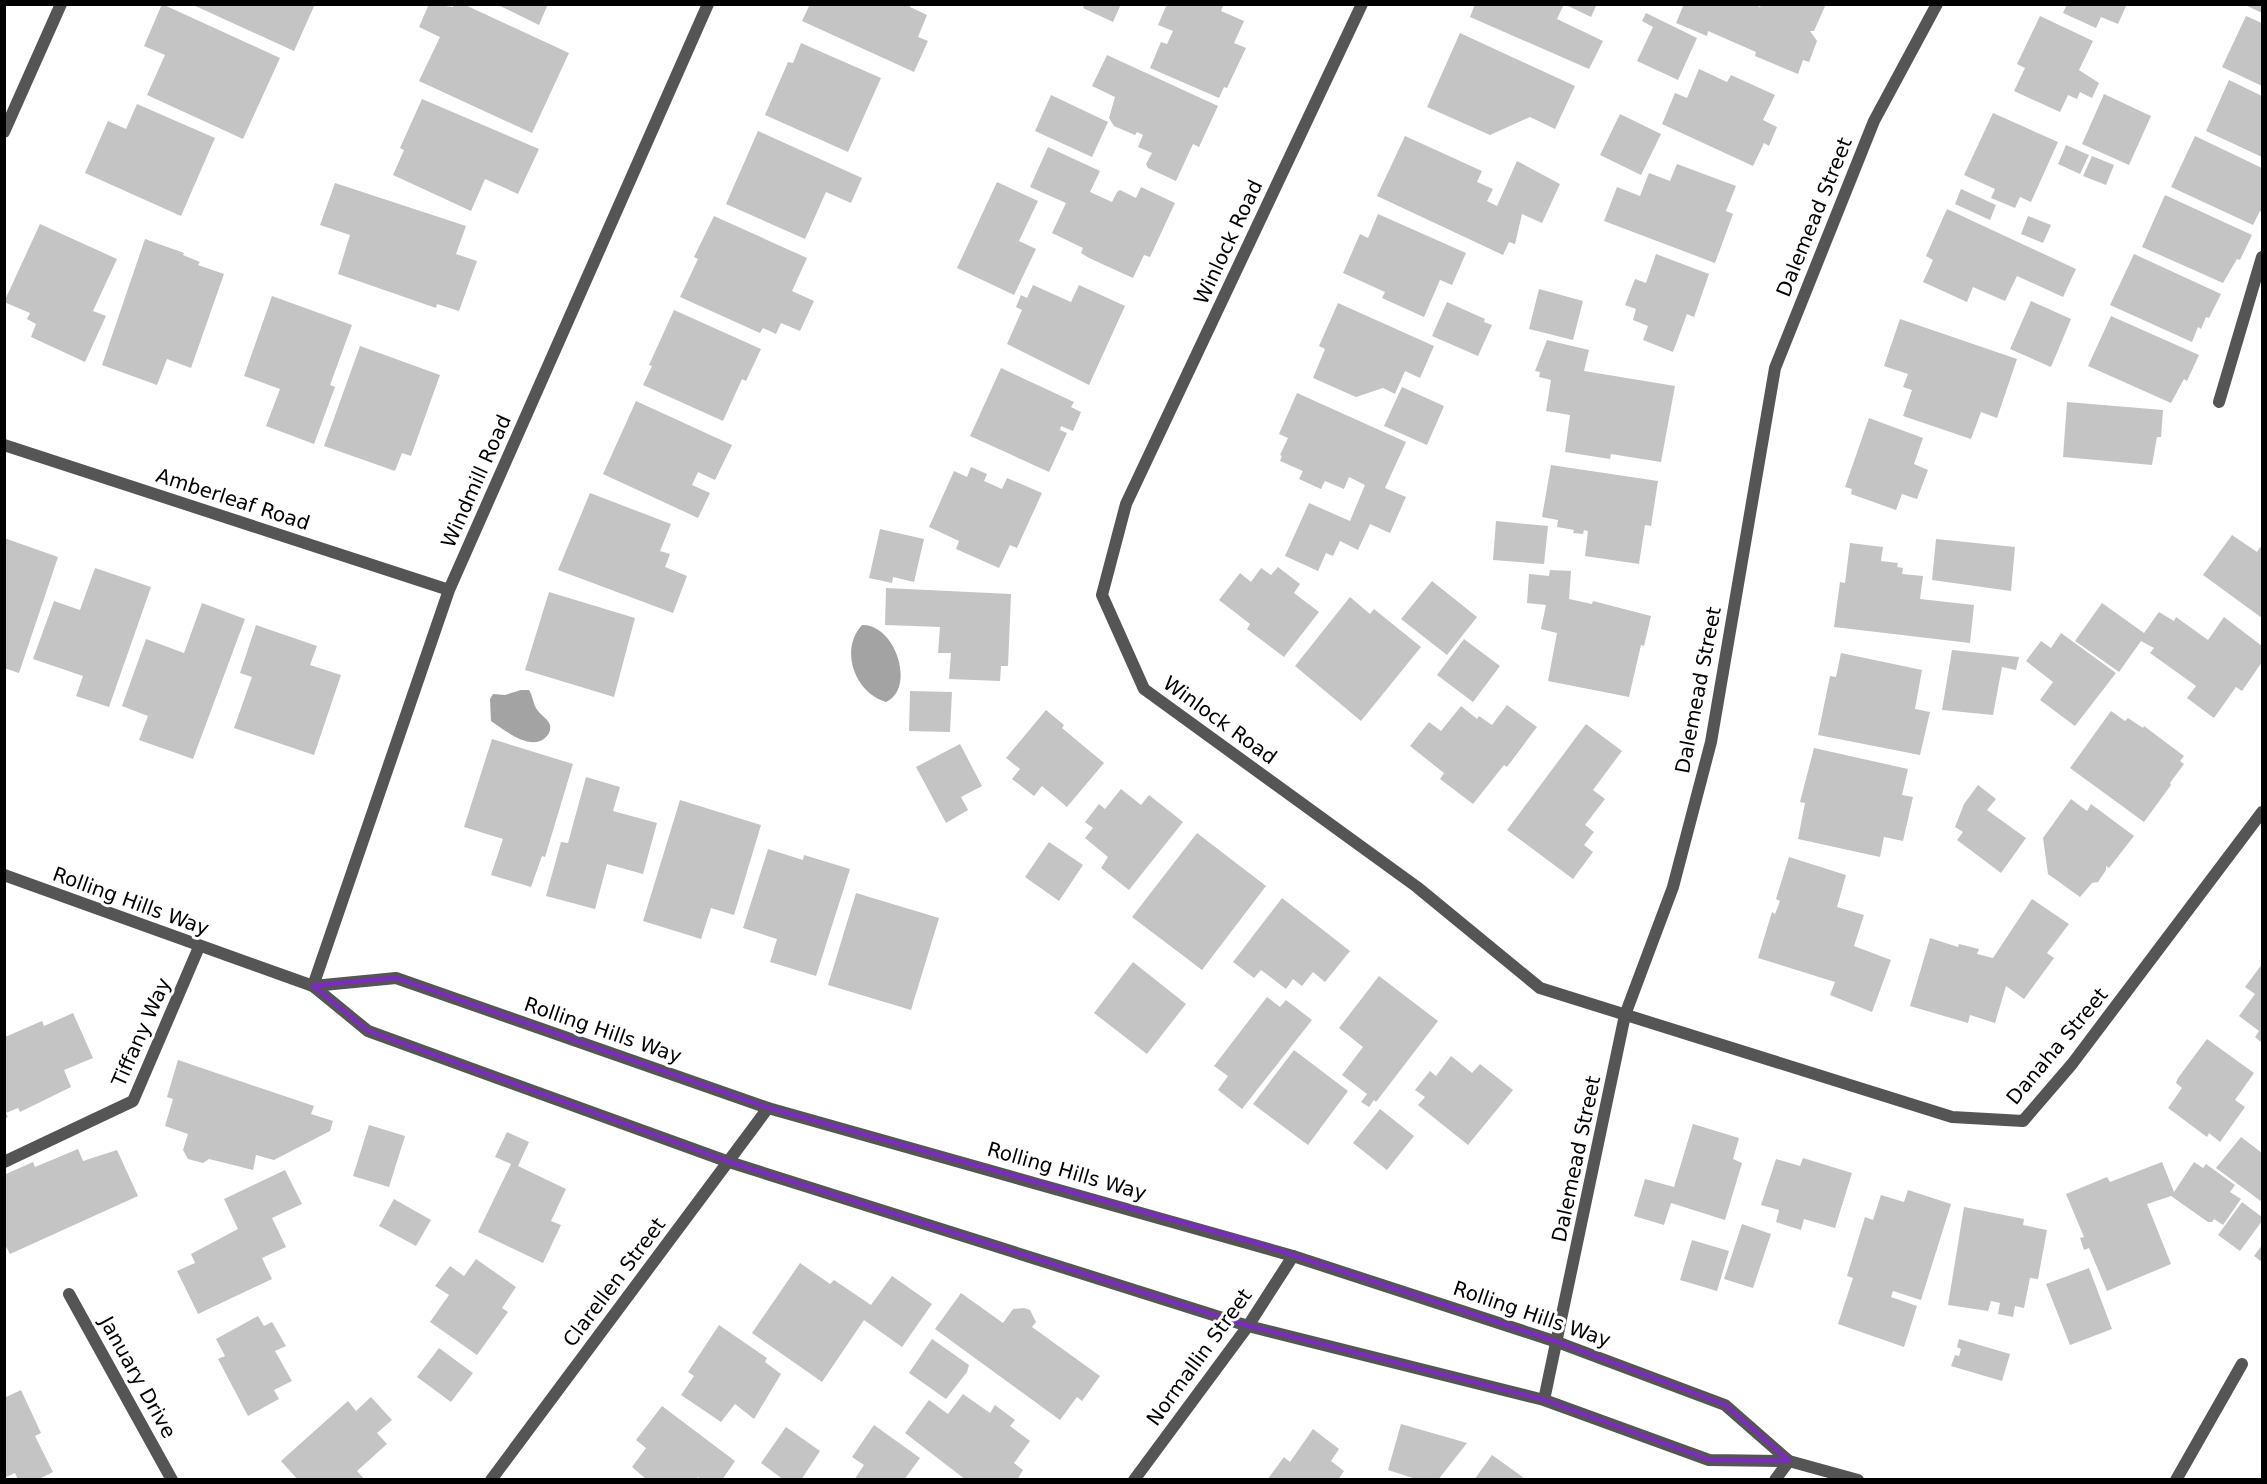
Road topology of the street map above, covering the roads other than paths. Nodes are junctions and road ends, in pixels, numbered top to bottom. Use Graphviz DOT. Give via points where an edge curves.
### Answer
graph roads {
  1 [pos="62,4"];
  2 [pos="708,4"];
  3 [pos="1362,4"];
  4 [pos="1936,4"];
  5 [pos="4,132"];
  6 [pos="2262,257"];
  7 [pos="2219,402"];
  8 [pos="4,445"];
  9 [pos="449,590"];
  10 [pos="2262,812"];
  11 [pos="4,875"];
  12 [pos="199,947"];
  13 [pos="312,986"];
  14 [pos="1625,1014"];
  15 [pos="768,1108"];
  16 [pos="4,1162"];
  17 [pos="729,1162"];
  18 [pos="1293,1256"];
  19 [pos="69,1293"];
  20 [pos="1248,1326"];
  21 [pos="1557,1342"];
  22 [pos="2242,1364"];
  23 [pos="1544,1400"];
  24 [pos="1789,1461"];
  25 [pos="172,1479"];
  26 [pos="490,1479"];
  27 [pos="1134,1479"];
  28 [pos="1775,1479"];
  29 [pos="1858,1479"];
  30 [pos="2176,1479"];
  1 -- 5 [label="street"];
  2 -- 9 [label="street, Windmill Road"];
  3 -- 14 [label="street, Winlock Road" via="1126,504 1102,595 1144,689 1417,887 1540,988"];
  4 -- 14 [label="street, Dalemead Street" via="1874,121 1775,368 1711,742 1673,887"];
  6 -- 7 [label="street"];
  8 -- 9 [label="street, Amberleaf Road"];
  9 -- 13 [label="street, Windmill Road"];
  10 -- 14 [label="street, Danaha Street" via="2072,1064 2023,1121 1952,1117"];
  11 -- 12 [label="street, Rolling Hills Way"];
  12 -- 13 [label="street, Rolling Hills Way"];
  12 -- 16 [label="street, Tiffany Way" via="134,1101"];
  13 -- 15 [label="street, Rolling Hills Way" via="396,978"];
  13 -- 17 [label="street, Rolling Hills Way" via="368,1031"];
  14 -- 21 [label="street, Dalemead Street"];
  15 -- 17 [label="street, Clarellen Street"];
  15 -- 18 [label="street, Rolling Hills Way"];
  17 -- 20 [label="street, Rolling Hills Way"];
  17 -- 26 [label="street, Clarellen Street"];
  18 -- 20 [label="street, Normallin Street"];
  18 -- 21 [label="street, Rolling Hills Way"];
  19 -- 25 [label="street, January Drive"];
  20 -- 23 [label="street, Rolling Hills Way"];
  20 -- 27 [label="street, Normallin Street"];
  21 -- 23 [label="street, Dalemead Street"];
  21 -- 24 [label="street, Rolling Hills Way" via="1725,1405"];
  22 -- 30 [label="street"];
  23 -- 24 [label="street, Rolling Hills Way" via="1709,1461"];
  24 -- 28 [label="street"];
  24 -- 29 [label="street, Rolling Hills Way"];
}
